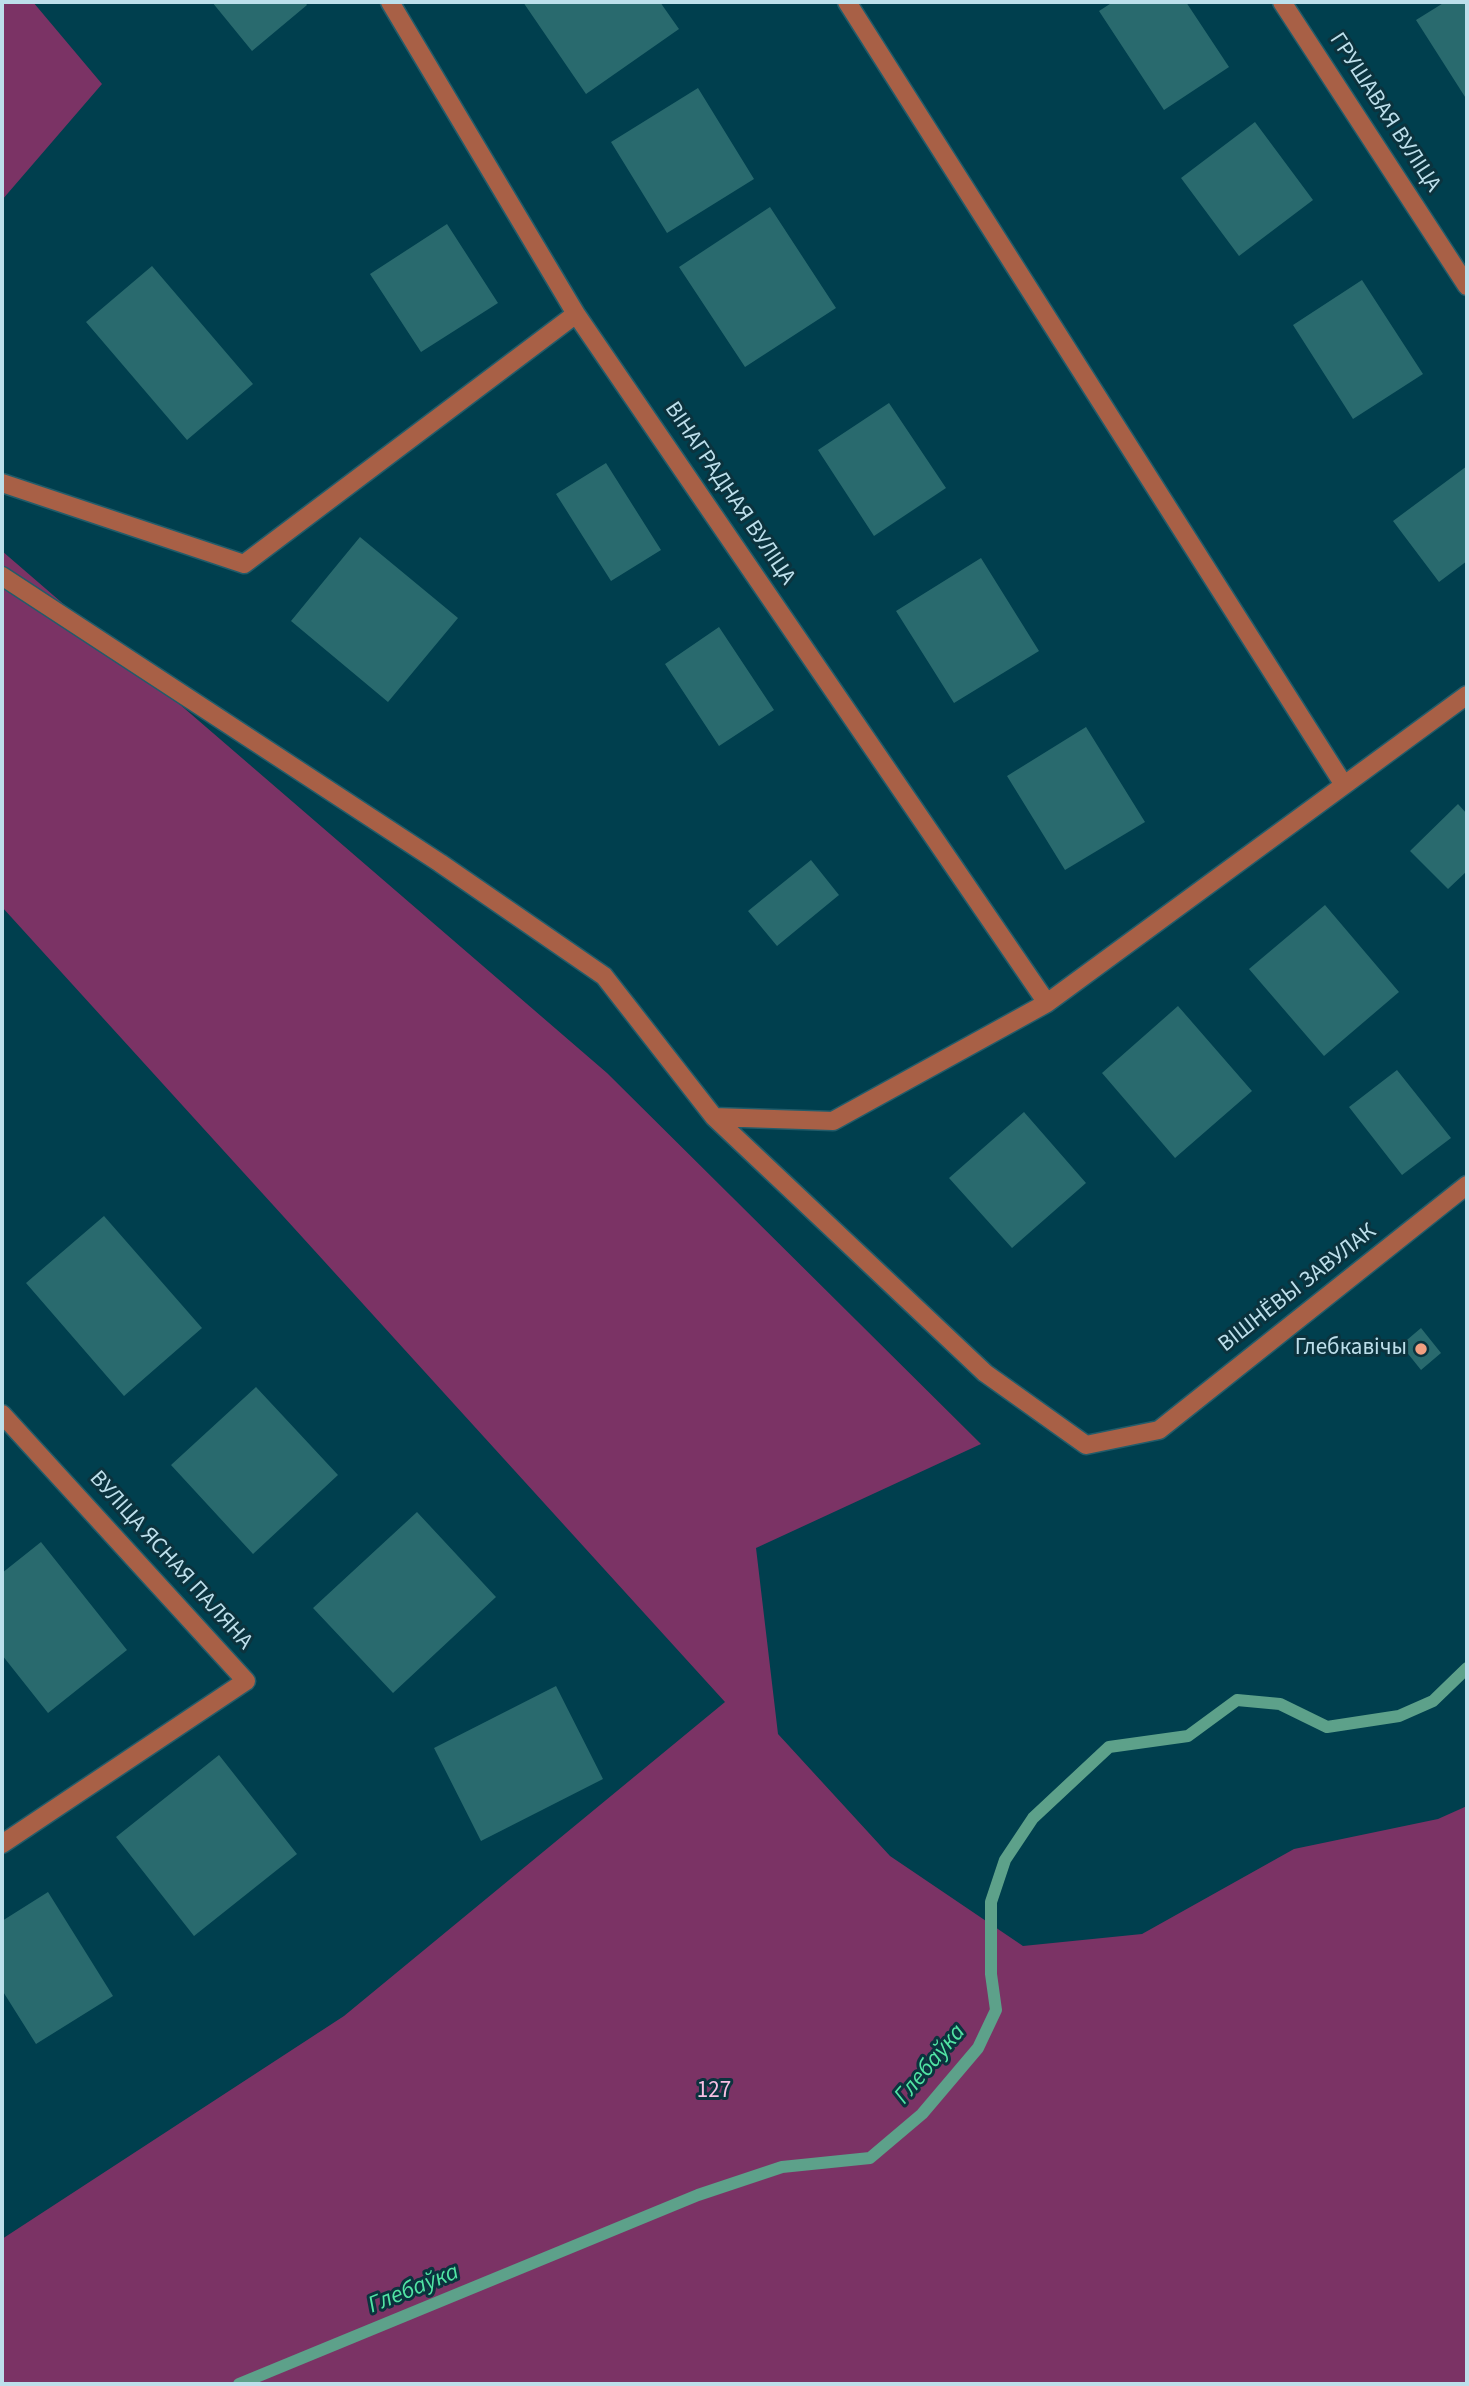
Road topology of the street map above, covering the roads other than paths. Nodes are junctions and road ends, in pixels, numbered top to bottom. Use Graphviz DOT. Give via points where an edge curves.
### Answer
graph roads {
  1 [pos="390,2"];
  2 [pos="847,2"];
  3 [pos="1283,2"];
  4 [pos="1467,286"];
  5 [pos="576,314"];
  6 [pos="2,483"];
  7 [pos="2,576"];
  8 [pos="1467,695"];
  9 [pos="1344,785"];
  10 [pos="1047,1003"];
  11 [pos="714,1117"];
  12 [pos="1467,1185"];
  13 [pos="2,1414"];
  14 [pos="2,1844"];
  1 -- 5 [label="street, ВІНАГРАДНАЯ ВУЛІЦА"];
  2 -- 9 [label="street"];
  3 -- 4 [label="street, ГРУШАВАЯ ВУЛІЦА"];
  5 -- 6 [label="street" via="244,564"];
  5 -- 10 [label="street, ВІНАГРАДНАЯ ВУЛІЦА"];
  7 -- 11 [label="street" via="604,975"];
  8 -- 9 [label="street"];
  9 -- 10 [label="street"];
  10 -- 11 [label="street" via="833,1121"];
  11 -- 12 [label="street, ВІШНЁВЫ ЗАВУЛАК" via="985,1373 1086,1445 1159,1430"];
  13 -- 14 [label="street, ВУЛІЦА ЯСНАЯ ПАЛЯНА" via="246,1681"];
}
